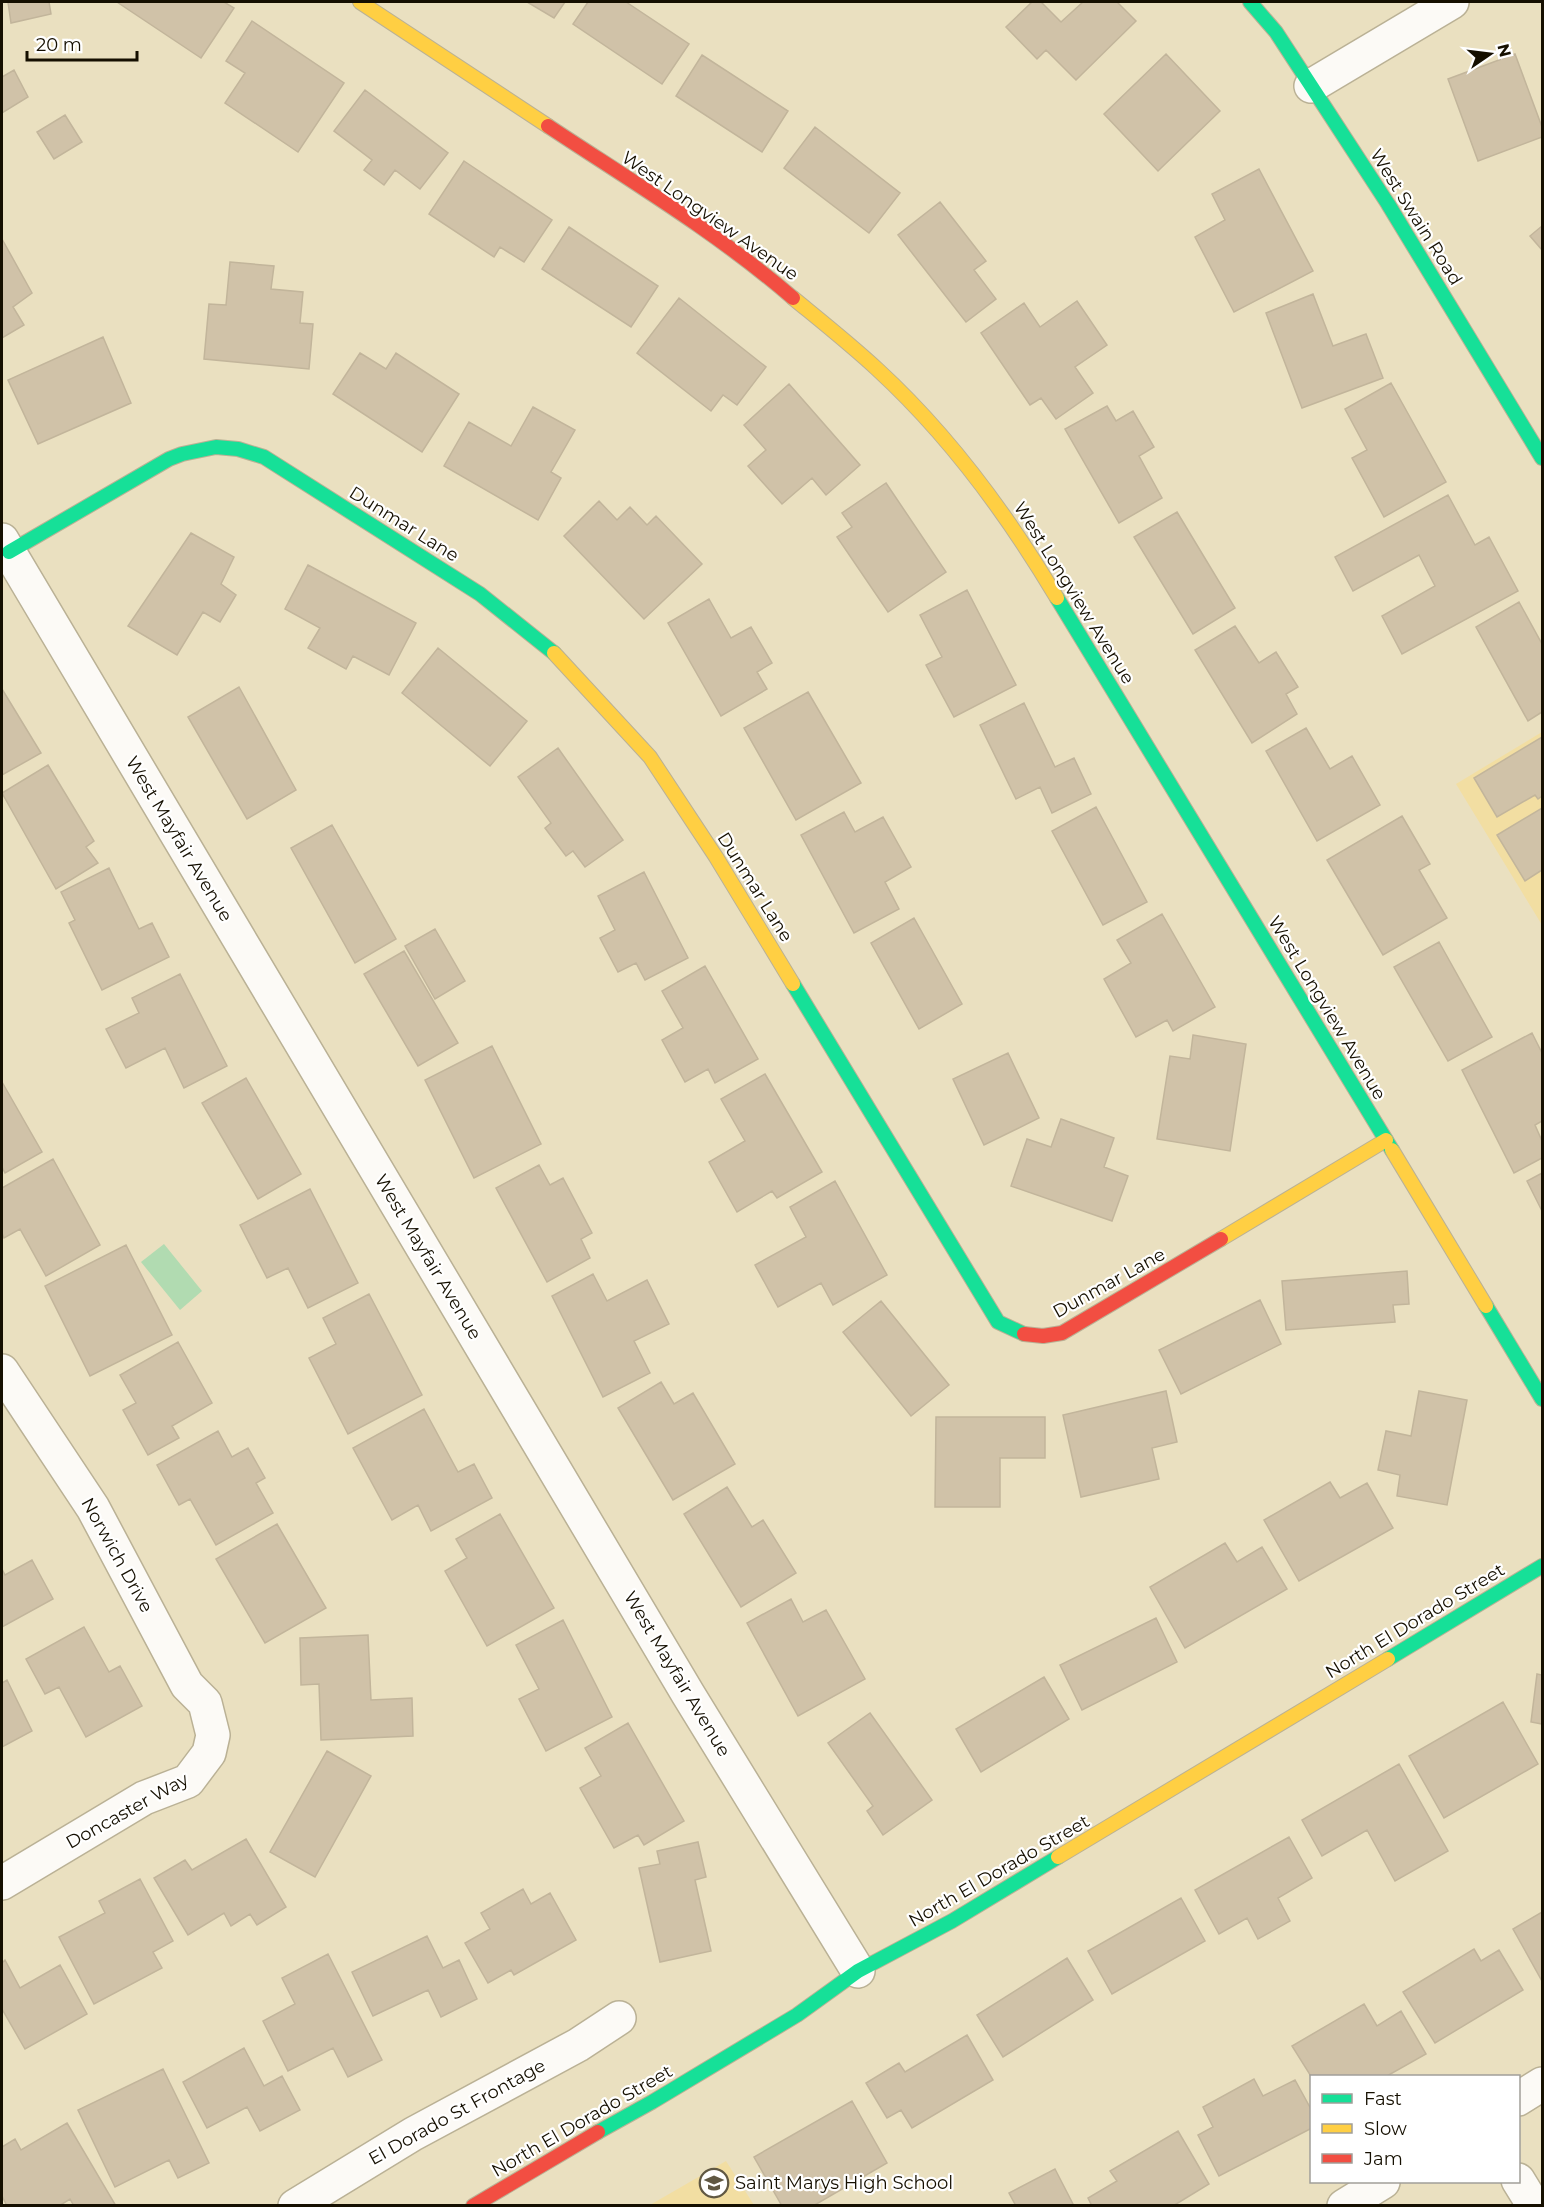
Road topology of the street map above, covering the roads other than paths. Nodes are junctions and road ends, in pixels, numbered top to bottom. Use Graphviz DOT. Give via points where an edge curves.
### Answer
graph roads {
  1 [pos="360,2"];
  2 [pos="1250,2"];
  3 [pos="1452,2"];
  4 [pos="1311,86"];
  5 [pos="1540,447"];
  6 [pos="5,546"];
  7 [pos="1386,1140"];
  8 [pos="2,1371"];
  9 [pos="1542,1399"];
  10 [pos="1542,1566"];
  11 [pos="210,1746"];
  12 [pos="2,1882"];
  13 [pos="858,1971"];
  14 [pos="619,2018"];
  15 [pos="1542,2084"];
  16 [pos="1520,2098"];
  17 [pos="1380,2183"];
  18 [pos="1520,2183"];
  19 [pos="295,2205"];
  20 [pos="473,2205"];
  21 [pos="1344,2205"];
  22 [pos="1534,2205"];
  1 -- 7 [label="street, West Longview Avenue" via="767,275 878,370 937,430 980,481 1034,559"];
  2 -- 4 [label="street, West Swain Road" via="1276,32"];
  3 -- 4 [label="street"];
  4 -- 5 [label="street, West Swain Road"];
  6 -- 7 [label="street, Dunmar Lane" via="169,459 191,450 239,448 264,457 480,594 559,657 650,757 716,857 998,1322 1024,1334 1062,1333"];
  6 -- 13 [label="street, West Mayfair Avenue" via="688,1694"];
  7 -- 9 [label="street, West Longview Avenue"];
  8 -- 11 [label="street, Norwich Drive" via="93,1508 187,1685 205,1703 213,1735"];
  10 -- 13 [label="street, North El Dorado Street" via="962,1915"];
  11 -- 12 [label="street, Doncaster Way" via="203,1763 188,1780 144,1798"];
  13 -- 20 [label="street, North El Dorado Street" via="797,2015"];
  14 -- 19 [label="street, El Dorado St Frontage"];
  15 -- 16 [label="street"];
  17 -- 21 [label="street"];
  18 -- 22 [label="street"];
}
